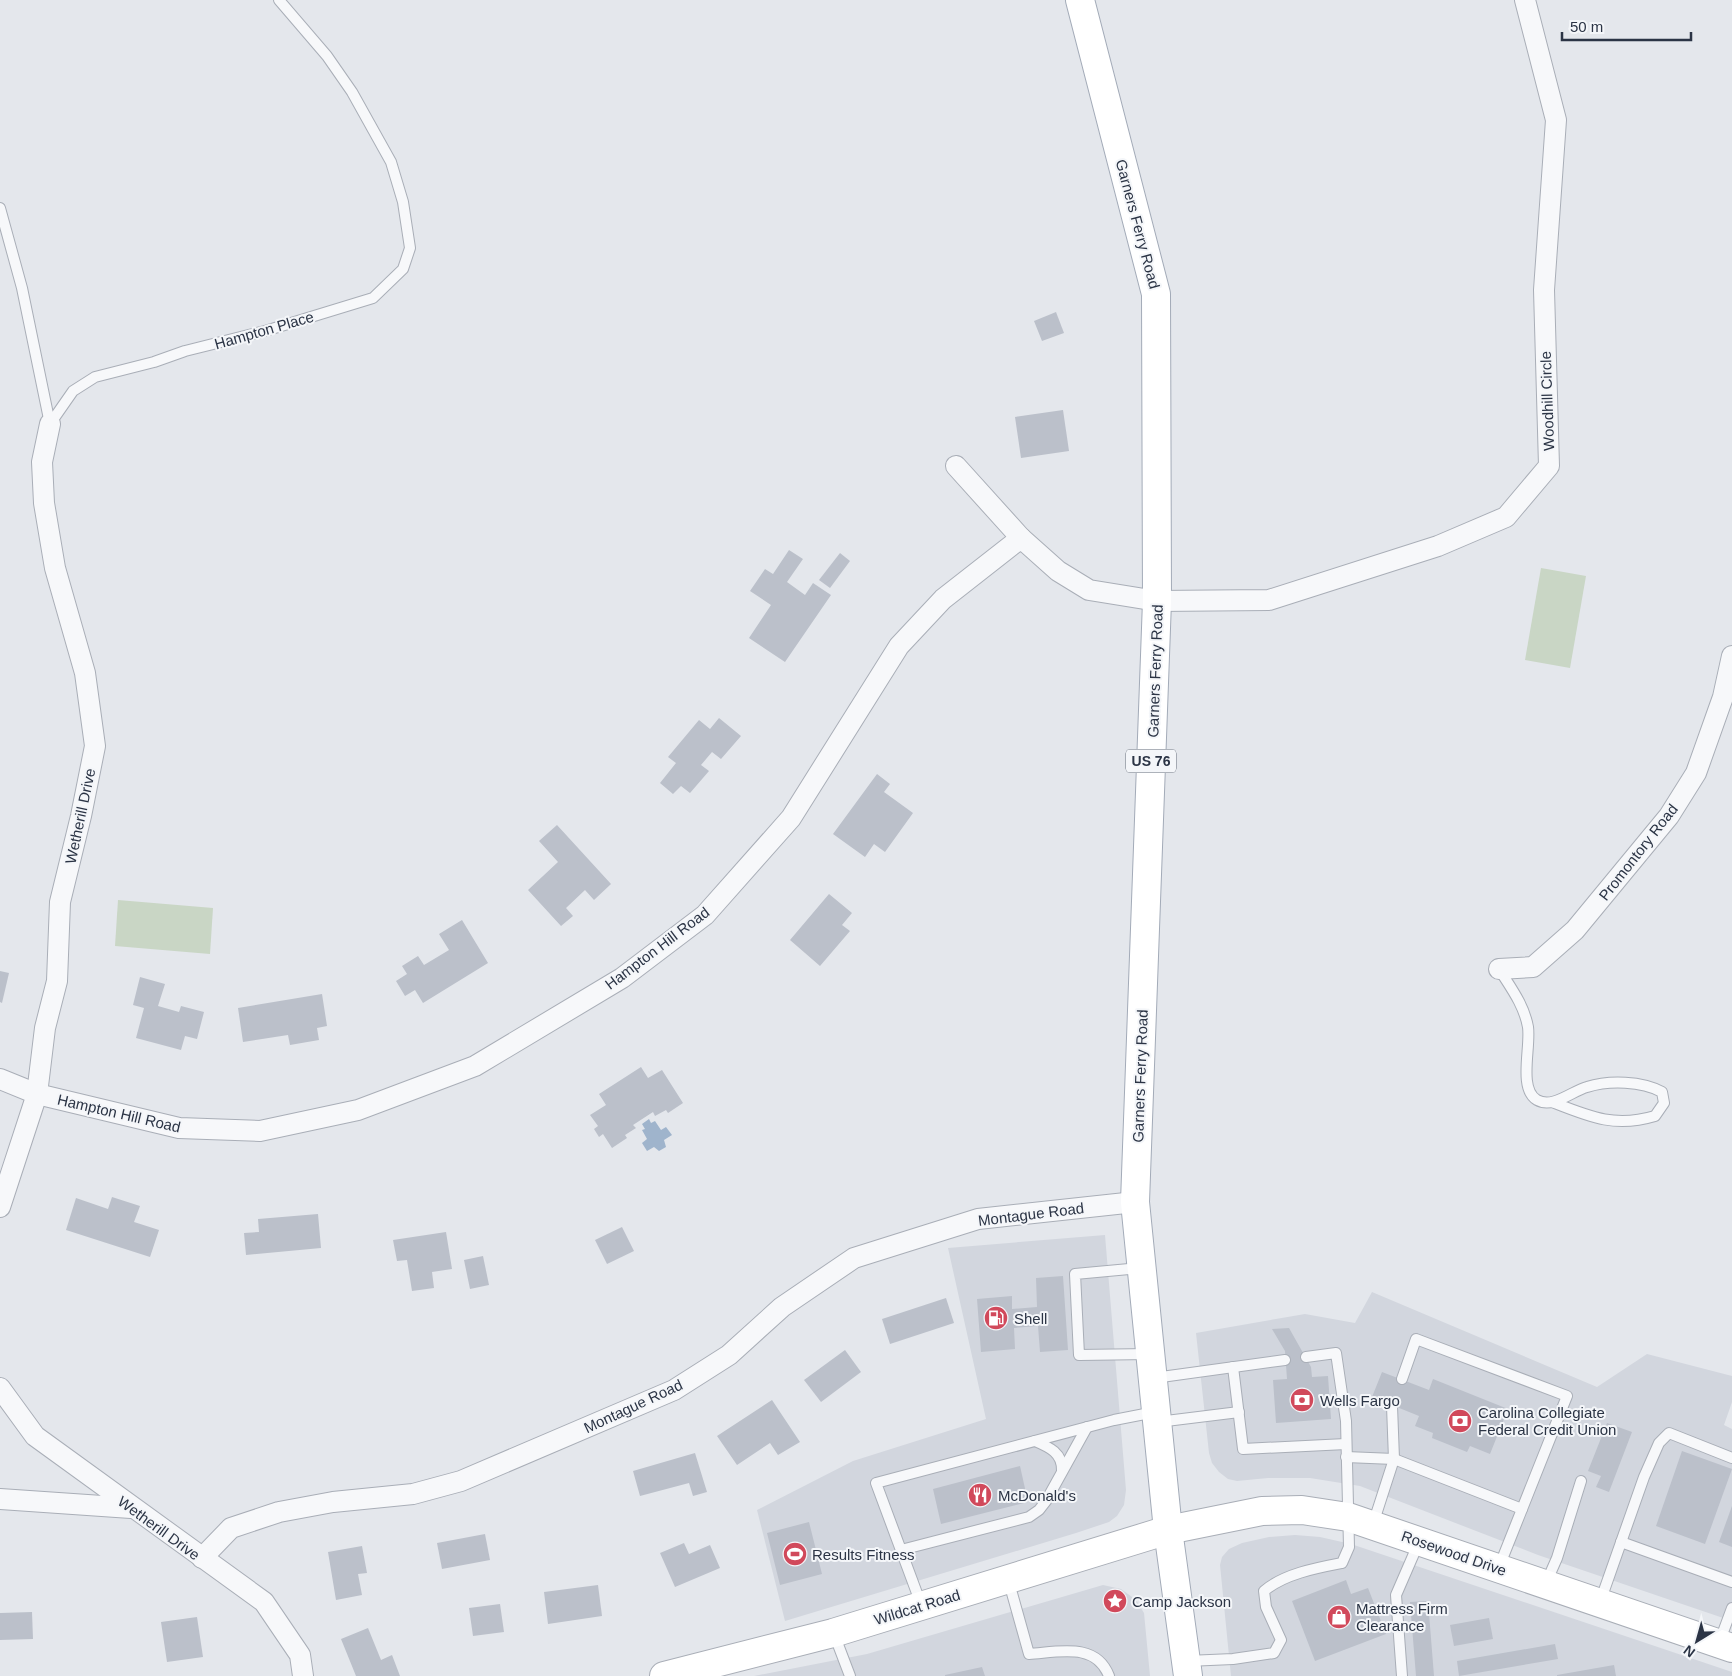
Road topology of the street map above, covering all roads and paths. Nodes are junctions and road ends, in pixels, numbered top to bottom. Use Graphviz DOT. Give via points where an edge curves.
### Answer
graph roads {
  1 [pos="279,0"];
  2 [pos="1080,0"];
  3 [pos="1525,0"];
  4 [pos="0,208"];
  5 [pos="50,424"];
  6 [pos="956,466"];
  7 [pos="1021,538"];
  8 [pos="1157,601"];
  9 [pos="1732,656"];
  10 [pos="1499,970"];
  11 [pos="0,1079"];
  12 [pos="37,1094"];
  13 [pos="1552,1102"];
  14 [pos="1135,1202"];
  15 [pos="0,1206"];
  16 [pos="1142,1268"];
  17 [pos="1306,1357"];
  18 [pos="1286,1360"];
  19 [pos="1152,1366"];
  20 [pos="1233,1368"];
  21 [pos="1402,1379"];
  22 [pos="0,1388"];
  23 [pos="1392,1406"];
  24 [pos="1239,1412"];
  25 [pos="1157,1417"];
  26 [pos="1087,1427"];
  27 [pos="1035,1441"];
  28 [pos="1346,1444"];
  29 [pos="1346,1457"];
  30 [pos="1732,1458"];
  31 [pos="1394,1459"];
  32 [pos="1062,1472"];
  33 [pos="1581,1480"];
  34 [pos="0,1499"];
  35 [pos="131,1508"];
  36 [pos="1522,1509"];
  37 [pos="1360,1521"];
  38 [pos="1168,1530"];
  39 [pos="1420,1541"];
  40 [pos="1621,1542"];
  41 [pos="901,1550"];
  42 [pos="202,1558"];
  43 [pos="1498,1568"];
  44 [pos="1008,1579"];
  45 [pos="1732,1582"];
  46 [pos="1546,1584"];
  47 [pos="1600,1603"];
  48 [pos="922,1606"];
  49 [pos="1732,1608"];
  50 [pos="833,1633"];
  51 [pos="1726,1646"];
  52 [pos="1187,1669"];
  53 [pos="302,1676"];
  54 [pos="664,1676"];
  55 [pos="850,1676"];
  56 [pos="1109,1676"];
  57 [pos="1402,1676"];
  1 -- 5 [label="lane, Hampton Place" via="327,56 352,92 391,162 403,202 410,248 403,269 373,298 95,377 73,391"];
  2 -- 8 [label="main road, Garners Ferry Road / US 76" via="1156,294"];
  3 -- 8 [label="street, Woodhill Circle" via="1556,120 1544,290 1549,466 1506,517 1438,546 1269,600"];
  4 -- 5 [label="lane" via="22,288"];
  5 -- 12 [label="street, Wetherill Drive" via="42,462 44,503 55,568 85,673 94,746 60,902 56,981 45,1028"];
  6 -- 7 [label="street"];
  7 -- 8 [label="street" via="1058,571 1089,590"];
  7 -- 12 [label="street, Hampton Hill Road" via="943,599 899,646 791,818 705,915 622,978 475,1066 358,1110 260,1131 179,1128"];
  8 -- 14 [label="main road, Garners Ferry Road / US 76"];
  9 -- 10 [label="street, Promontory Road" via="1723,697 1696,773 1669,816 1576,930 1533,967"];
  10 -- 13 [label="lane" via="1522,1005 1528,1028 1526,1078 1529,1092 1542,1102"];
  11 -- 12 [label="street, Hampton Hill Road"];
  12 -- 15 [label="street, Wetherill Drive"];
  13 -- 13 [label="lane" via="1587,1087 1609,1082 1652,1087 1662,1092 1664,1103 1655,1116 1635,1122 1615,1122"];
  14 -- 16 [label="main road, Garners Ferry Road / US 76"];
  14 -- 42 [label="street, Montague Road" via="978,1220 854,1258 782,1307 729,1355 674,1390 460,1481 413,1494 333,1502 279,1512 232,1528"];
  16 -- 19 [label="main road, Garners Ferry Road / US 76"];
  16 -- 19 [label="lane" via="1075,1274 1079,1355"];
  17 -- 28 [label="lane" via="1336,1353 1346,1421"];
  18 -- 20 [label="lane"];
  19 -- 20 [label="lane"];
  19 -- 25 [label="main road, Garners Ferry Road / US 76"];
  20 -- 24 [label="lane"];
  21 -- 36 [label="lane" via="1416,1340 1567,1396"];
  22 -- 35 [label="street, Wetherill Drive" via="35,1436"];
  23 -- 31 [label="lane"];
  24 -- 25 [label="lane"];
  24 -- 28 [label="lane" via="1243,1449"];
  25 -- 26 [label="lane"];
  25 -- 38 [label="main road, Garners Ferry Road / US 76"];
  26 -- 27 [label="lane"];
  26 -- 32 [label="lane"];
  27 -- 32 [label="lane" via="1058,1454"];
  27 -- 41 [label="lane" via="876,1483"];
  28 -- 29 [label="lane"];
  29 -- 31 [label="lane"];
  29 -- 37 [label="lane"];
  30 -- 40 [label="lane" via="1669,1433 1659,1443 1644,1477"];
  31 -- 36 [label="lane"];
  31 -- 37 [label="lane"];
  32 -- 41 [label="lane" via="1039,1510 1030,1517"];
  33 -- 46 [label="lane"];
  34 -- 35 [label="street"];
  35 -- 42 [label="street, Wetherill Drive"];
  36 -- 43 [label="lane"];
  37 -- 38 [label="main road, Rosewood Drive" via="1302,1510 1262,1511"];
  37 -- 39 [label="main road, Rosewood Drive"];
  37 -- 52 [label="lane" via="1342,1563 1274,1583 1264,1591 1266,1608 1281,1640 1274,1653"];
  38 -- 44 [label="main road, Wildcat Road"];
  38 -- 52 [label="main road, US 76"];
  39 -- 43 [label="main road, Rosewood Drive"];
  39 -- 57 [label="lane" via="1396,1595"];
  40 -- 45 [label="lane"];
  40 -- 47 [label="lane"];
  41 -- 48 [label="lane"];
  42 -- 53 [label="street, Wetherill Drive" via="264,1602 300,1655"];
  43 -- 46 [label="main road, Rosewood Drive"];
  44 -- 48 [label="main road, Wildcat Road"];
  44 -- 56 [label="lane" via="1029,1654 1075,1651 1090,1654 1104,1664"];
  46 -- 47 [label="main road, Rosewood Drive"];
  47 -- 51 [label="main road, Rosewood Drive"];
  48 -- 50 [label="main road, Wildcat Road"];
  49 -- 51 [label="lane"];
  50 -- 54 [label="main road, Wildcat Road"];
  50 -- 55 [label="lane"];
}
